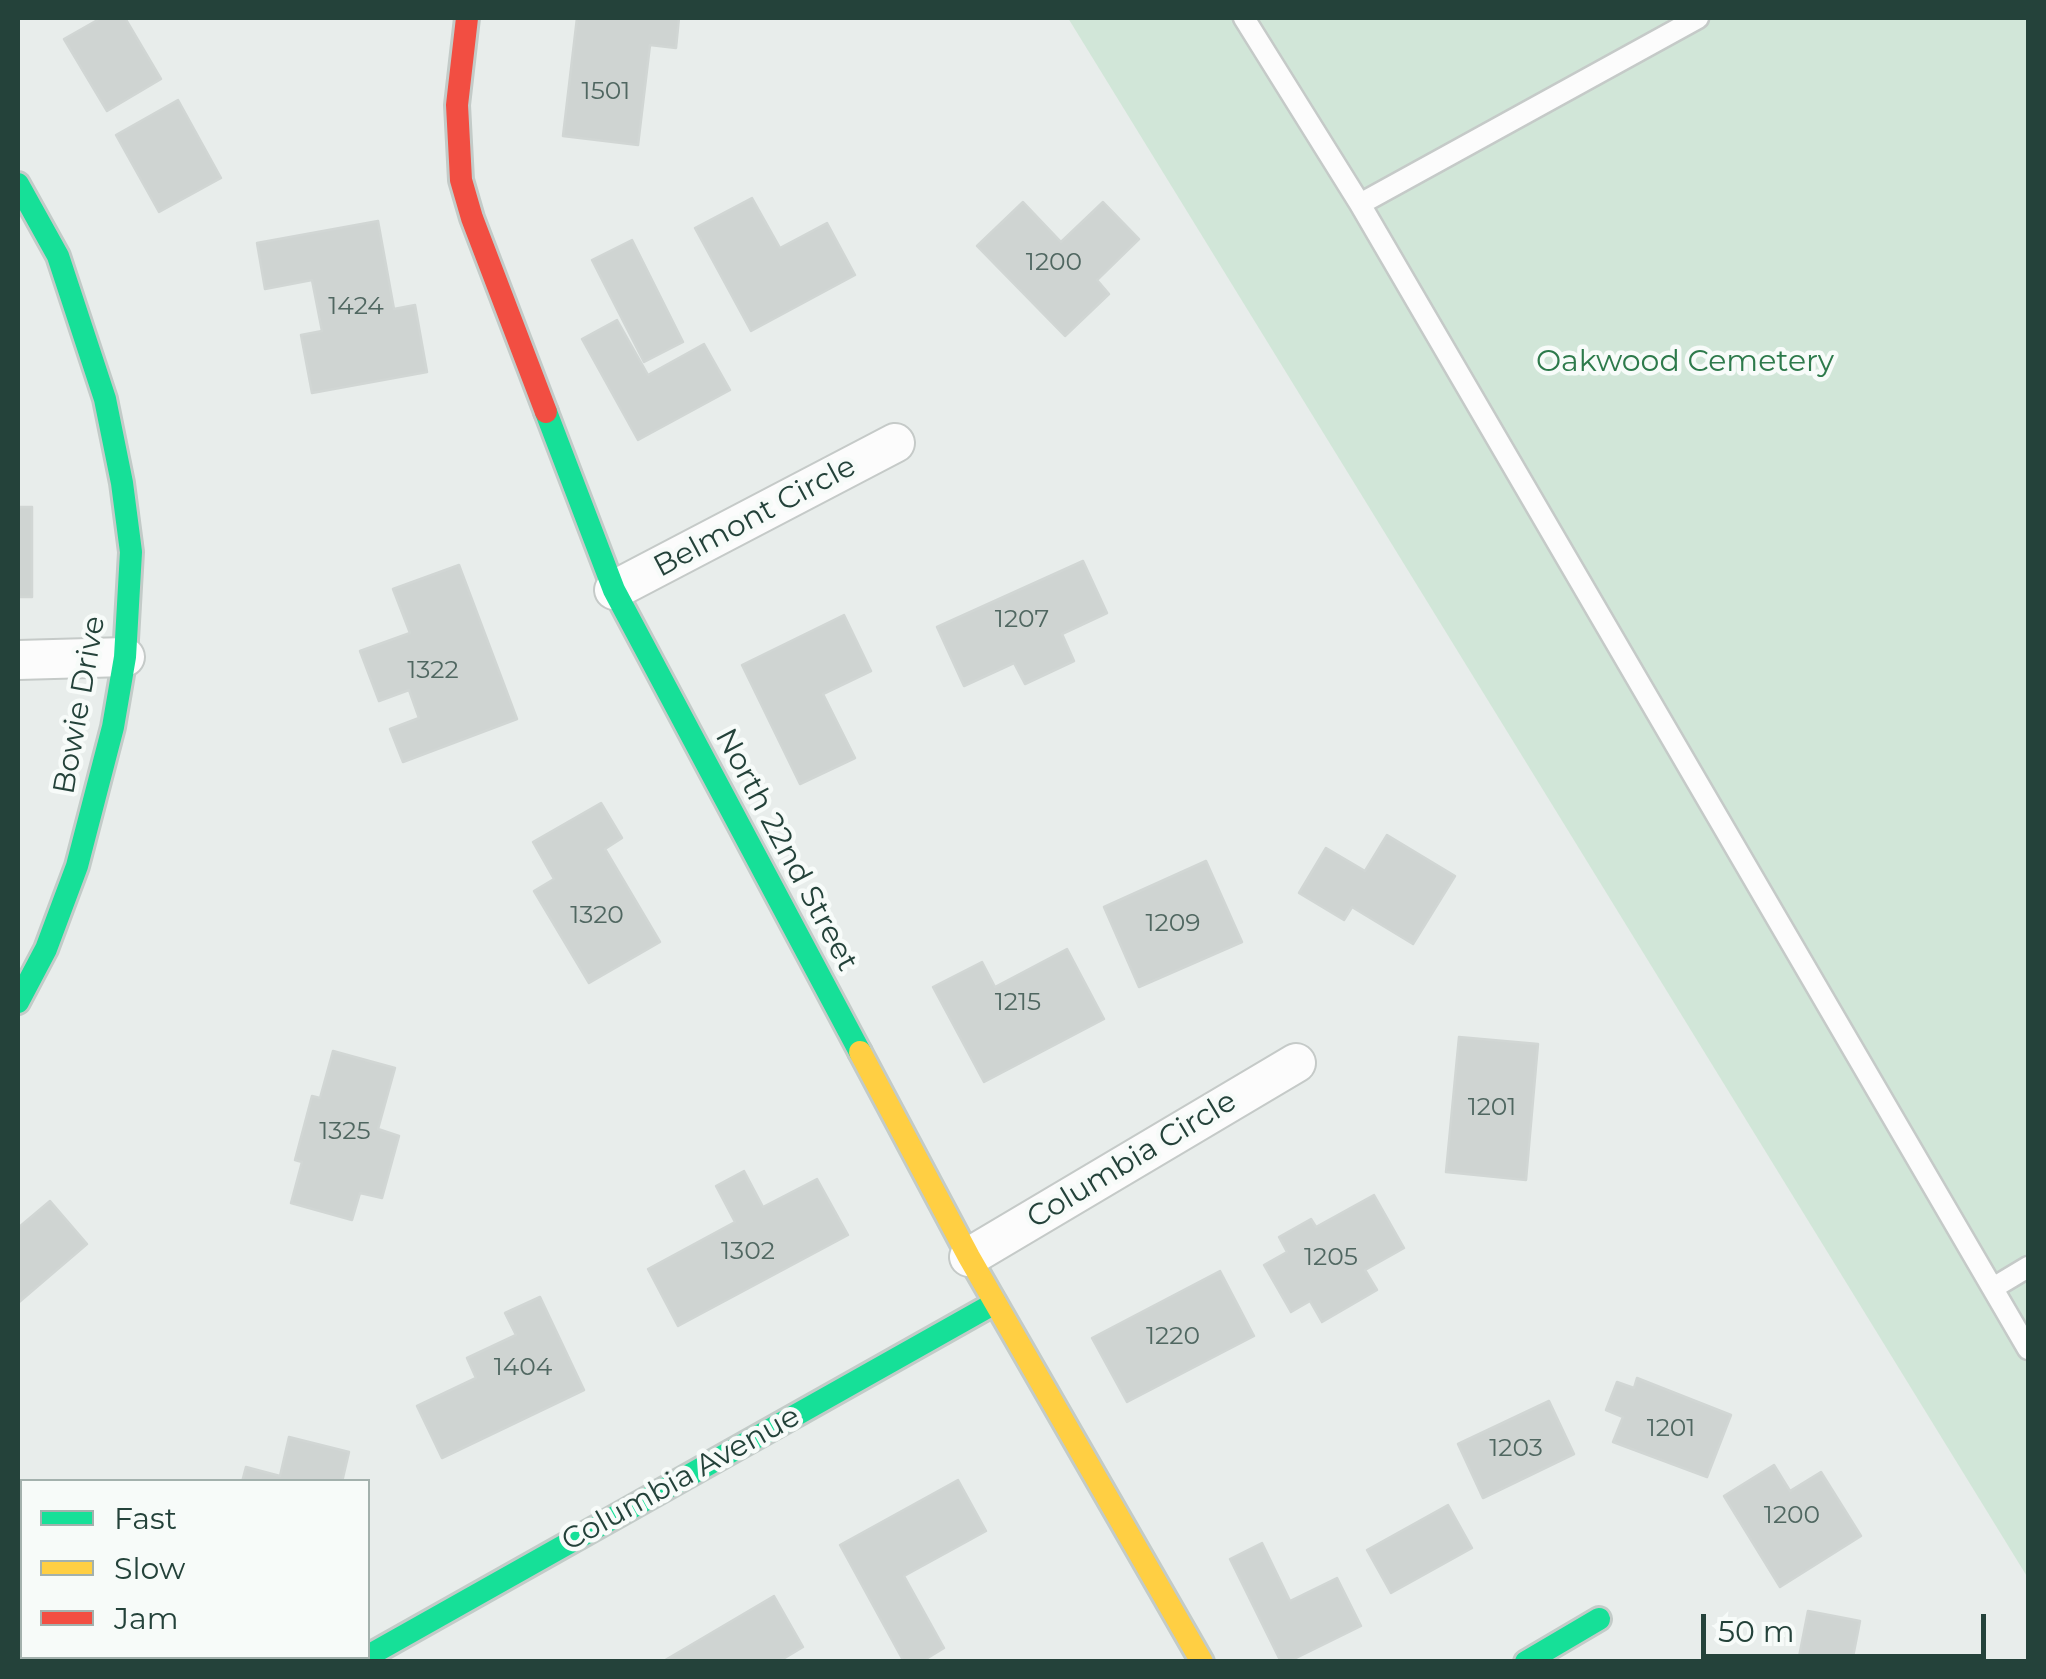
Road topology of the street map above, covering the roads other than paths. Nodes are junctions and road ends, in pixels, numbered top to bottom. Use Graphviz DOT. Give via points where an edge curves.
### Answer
graph roads {
  1 [pos="467,18"];
  2 [pos="1244,18"];
  3 [pos="1698,18"];
  4 [pos="18,184"];
  5 [pos="1360,204"];
  6 [pos="895,443"];
  7 [pos="614,590"];
  8 [pos="125,657"];
  9 [pos="18,660"];
  10 [pos="18,1002"];
  11 [pos="1296,1063"];
  12 [pos="968,1257"];
  13 [pos="2028,1267"];
  14 [pos="1993,1288"];
  15 [pos="994,1303"];
  16 [pos="2028,1349"];
  17 [pos="1599,1619"];
  18 [pos="370,1654"];
  19 [pos="1202,1662"];
  20 [pos="1526,1662"];
  1 -- 7 [label="street, North 22nd Street" via="456,105 461,180"];
  2 -- 5 [label="lane"];
  3 -- 5 [label="lane"];
  4 -- 8 [label="street, Bowie Drive" via="58,256 105,399 130,552"];
  5 -- 14 [label="lane"];
  6 -- 7 [label="street, Belmont Circle"];
  7 -- 12 [label="street, North 22nd Street"];
  8 -- 9 [label="street"];
  8 -- 10 [label="street, Bowie Drive" via="77,866"];
  11 -- 12 [label="street, Columbia Circle"];
  12 -- 15 [label="street, North 22nd Street"];
  13 -- 14 [label="lane"];
  14 -- 16 [label="lane"];
  15 -- 18 [label="street, Columbia Avenue"];
  15 -- 19 [label="street, North 22nd Street"];
  17 -- 20 [label="street"];
}
